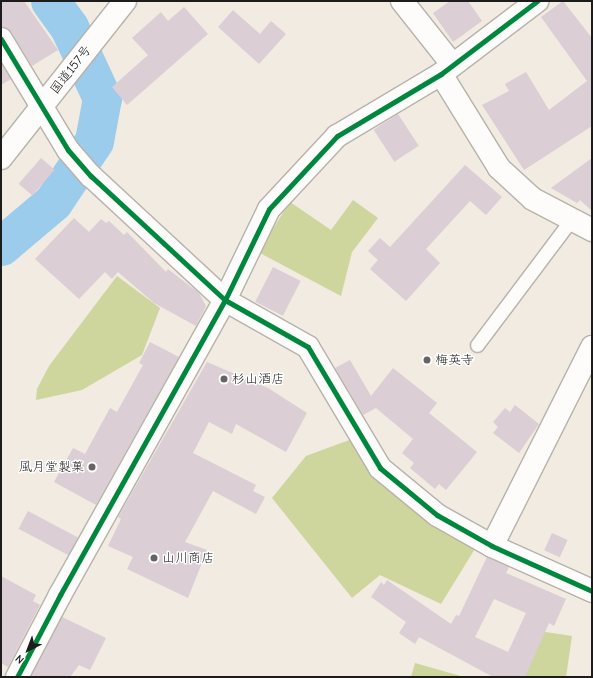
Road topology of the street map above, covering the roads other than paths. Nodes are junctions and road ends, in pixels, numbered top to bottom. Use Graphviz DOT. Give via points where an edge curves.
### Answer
graph roads {
  1 [pos="125,1"];
  2 [pos="402,1"];
  3 [pos="537,1"];
  4 [pos="1,39"];
  5 [pos="446,69"];
  6 [pos="42,106"];
  7 [pos="1,158"];
  8 [pos="571,220"];
  9 [pos="592,230"];
  10 [pos="225,300"];
  11 [pos="477,345"];
  12 [pos="592,347"];
  13 [pos="492,546"];
  14 [pos="592,591"];
  15 [pos="17,677"];
  1 -- 6 [label="main road, 国道157号"];
  2 -- 5 [label="main road"];
  3 -- 5 [label="main road"];
  4 -- 6 [label="main road"];
  5 -- 8 [label="main road" via="499,168 533,199"];
  5 -- 10 [label="main road" via="337,136 269,209"];
  6 -- 7 [label="main road, 国道157号"];
  6 -- 10 [label="main road" via="68,150 91,176"];
  8 -- 9 [label="main road"];
  8 -- 11 [label="lane"];
  10 -- 13 [label="main road" via="308,347 380,468 437,515"];
  10 -- 15 [label="main road" via="60,594"];
  12 -- 13 [label="main road"];
  13 -- 14 [label="main road"];
}
